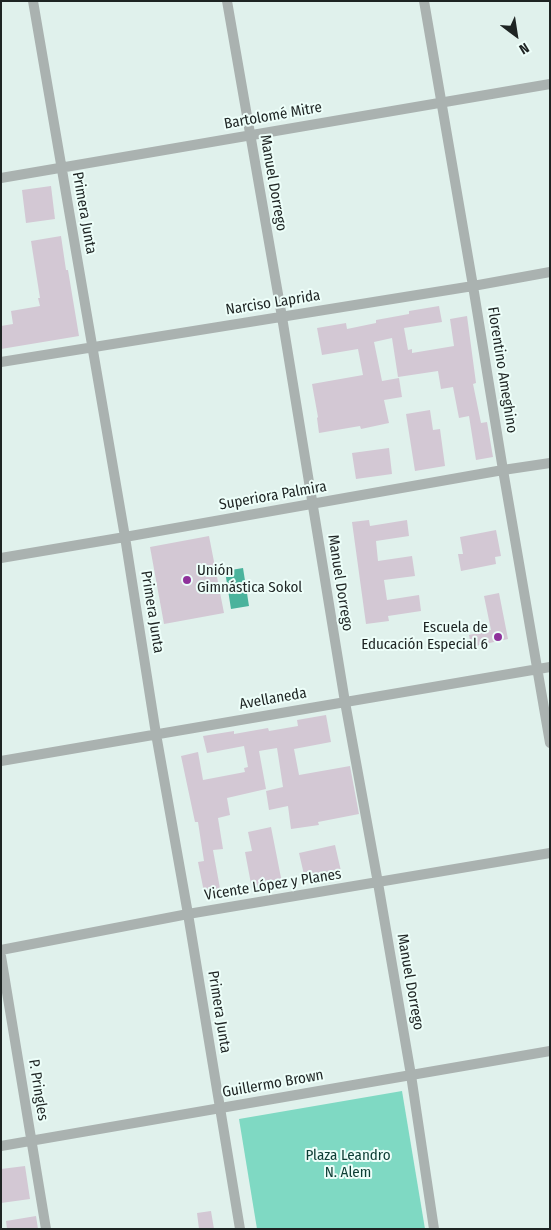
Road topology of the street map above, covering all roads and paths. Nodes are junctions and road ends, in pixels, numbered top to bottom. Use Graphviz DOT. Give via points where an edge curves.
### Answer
graph roads {
  1 [pos="34,1"];
  2 [pos="227,1"];
  3 [pos="424,1"];
  4 [pos="550,84"];
  5 [pos="441,103"];
  6 [pos="250,136"];
  7 [pos="61,168"];
  8 [pos="1,178"];
  9 [pos="550,272"];
  10 [pos="473,286"];
  11 [pos="282,317"];
  12 [pos="92,347"];
  13 [pos="1,362"];
  14 [pos="550,463"];
  15 [pos="503,470"];
  16 [pos="312,504"];
  17 [pos="125,537"];
  18 [pos="1,558"];
  19 [pos="550,667"];
  20 [pos="536,669"];
  21 [pos="345,702"];
  22 [pos="156,734"];
  23 [pos="550,743"];
  24 [pos="1,761"];
  25 [pos="550,853"];
  26 [pos="378,883"];
  27 [pos="188,914"];
  28 [pos="1,950"];
  29 [pos="1,956"];
  30 [pos="550,1051"];
  31 [pos="411,1075"];
  32 [pos="219,1108"];
  33 [pos="31,1140"];
  34 [pos="1,1146"];
  35 [pos="46,1229"];
  36 [pos="240,1229"];
  37 [pos="434,1229"];
  1 -- 7 [label="street, Primera Junta"];
  2 -- 6 [label="street, Manuel Dorrego"];
  3 -- 5 [label="street, Florentino Ameghino"];
  4 -- 5 [label="street, Bartolomé Mitre"];
  5 -- 6 [label="street, Bartolomé Mitre"];
  5 -- 10 [label="street, Florentino Ameghino"];
  6 -- 7 [label="street, Bartolomé Mitre"];
  6 -- 11 [label="street, Manuel Dorrego"];
  7 -- 8 [label="street, Bartolomé Mitre"];
  7 -- 12 [label="street, Primera Junta"];
  9 -- 10 [label="street, Narciso Laprida"];
  10 -- 11 [label="street, Narciso Laprida"];
  10 -- 15 [label="street, Florentino Ameghino"];
  11 -- 12 [label="street, Narciso Laprida"];
  11 -- 16 [label="street, Manuel Dorrego"];
  12 -- 13 [label="street, Narciso Laprida"];
  12 -- 17 [label="street, Primera Junta"];
  14 -- 15 [label="street, Superiora Palmira"];
  15 -- 16 [label="street, Superiora Palmira"];
  15 -- 20 [label="street, Florentino Ameghino"];
  16 -- 17 [label="street, Superiora Palmira"];
  16 -- 21 [label="street, Manuel Dorrego"];
  17 -- 18 [label="street, Superiora Palmira"];
  17 -- 22 [label="street, Primera Junta"];
  19 -- 20 [label="street, Avellaneda"];
  20 -- 21 [label="street, Avellaneda"];
  20 -- 23 [label="street, Florentino Ameghino"];
  21 -- 22 [label="street, Avellaneda"];
  21 -- 26 [label="street, Manuel Dorrego"];
  22 -- 24 [label="street, Avellaneda"];
  22 -- 27 [label="street, Primera Junta"];
  25 -- 26 [label="street, Vicente López y Planes"];
  26 -- 27 [label="street, Vicente López y Planes"];
  26 -- 31 [label="street, Manuel Dorrego"];
  27 -- 28 [label="street, Vicente López y Planes"];
  27 -- 32 [label="street, Primera Junta"];
  29 -- 33 [label="street, P. Pringles"];
  30 -- 31 [label="street, Guillermo Brown"];
  31 -- 32 [label="street, Guillermo Brown"];
  31 -- 37 [label="street, Manuel Dorrego"];
  32 -- 33 [label="street, Guillermo Brown"];
  32 -- 36 [label="street, Primera Junta"];
  33 -- 34 [label="street, Guillermo Brown"];
  33 -- 35 [label="street, P. Pringles"];
}
